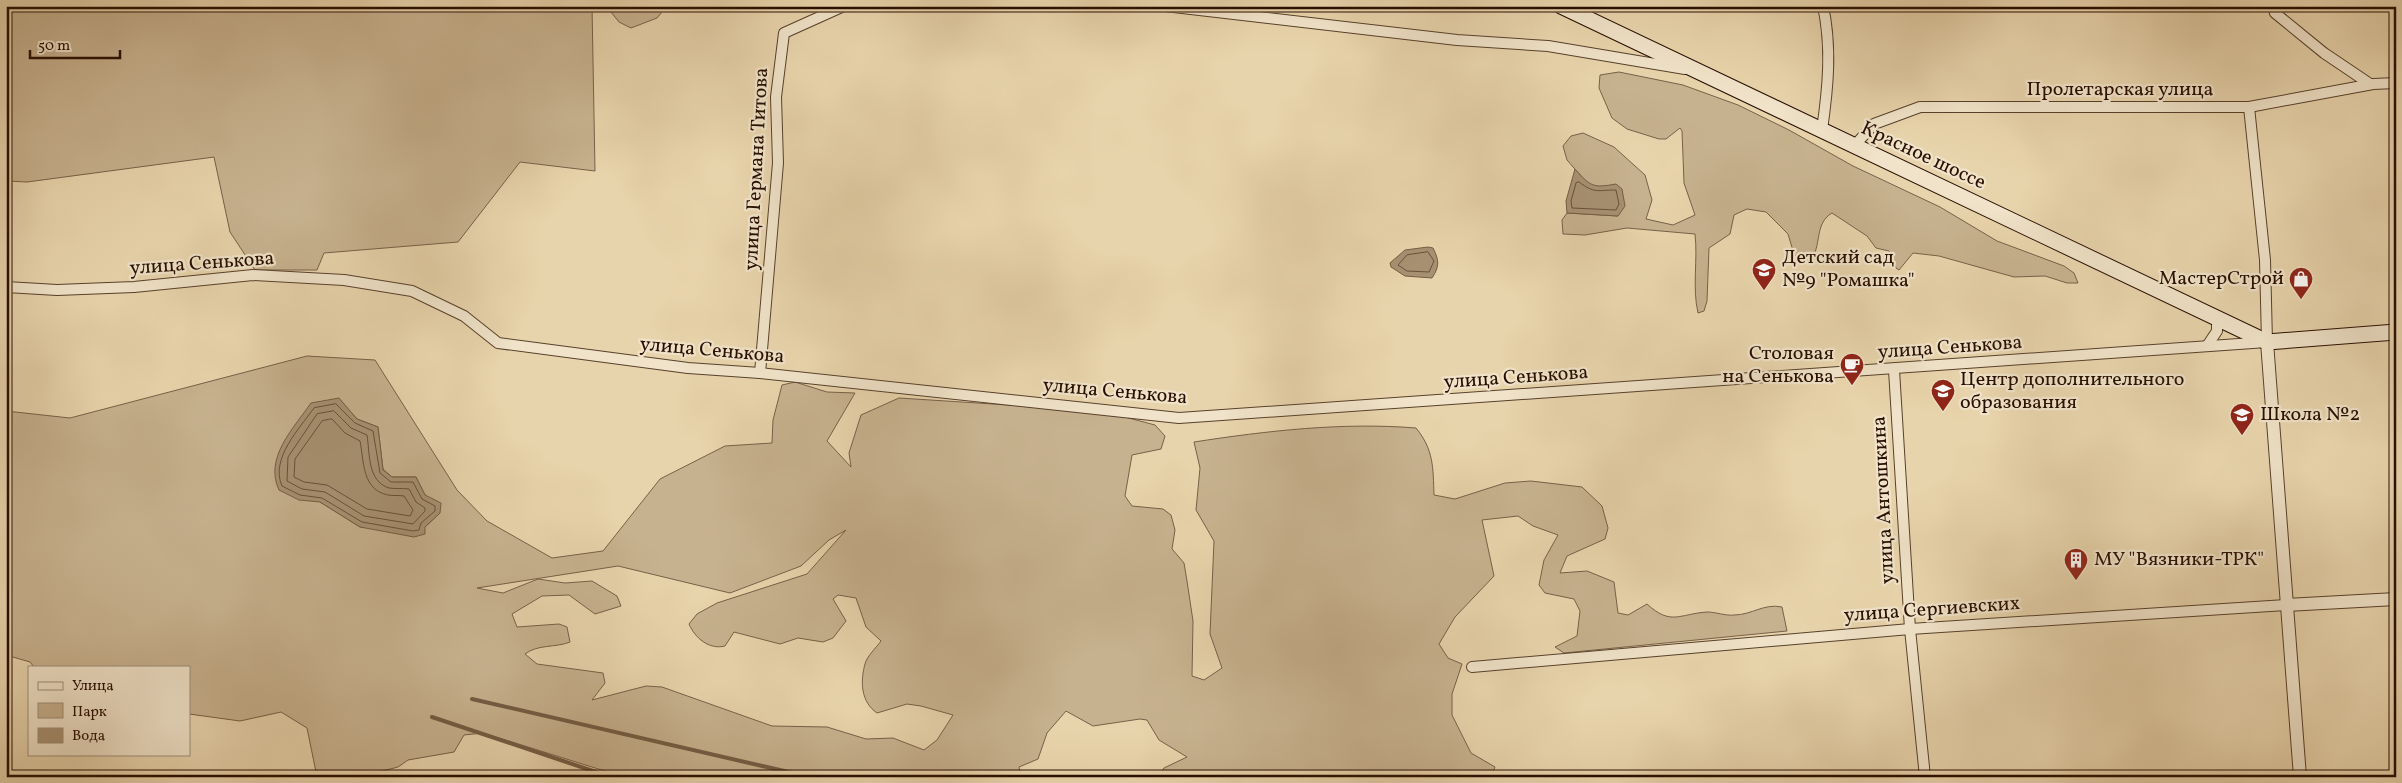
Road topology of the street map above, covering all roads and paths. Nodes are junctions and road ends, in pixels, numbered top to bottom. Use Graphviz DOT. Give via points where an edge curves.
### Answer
graph roads {
  1 [pos="844,6"];
  2 [pos="1166,6"];
  3 [pos="1561,6"];
  4 [pos="1823,6"];
  5 [pos="2273,6"];
  6 [pos="1700,72"];
  7 [pos="2396,83"];
  8 [pos="2370,84"];
  9 [pos="2248,108"];
  10 [pos="1822,130"];
  11 [pos="1855,145"];
  12 [pos="6,287"];
  13 [pos="2218,318"];
  14 [pos="2396,332"];
  15 [pos="2268,342"];
  16 [pos="2207,346"];
  17 [pos="1894,370"];
  18 [pos="760,373"];
  19 [pos="2396,599"];
  20 [pos="2286,605"];
  21 [pos="1910,629"];
  22 [pos="1472,667"];
  23 [pos="1925,777"];
  24 [pos="2300,777"];
  1 -- 18 [label="street, улица Германа Титова" via="784,33 776,97 778,163"];
  2 -- 6 [label="street" via="1456,40 1548,46"];
  3 -- 6 [label="main road, Красное шоссе"];
  4 -- 10 [label="street" via="1829,34 1829,67"];
  5 -- 8 [label="street" via="2275,13 2324,53"];
  6 -- 10 [label="main road, Красное шоссе"];
  7 -- 8 [label="street, Пролетарская улица"];
  8 -- 9 [label="street, Пролетарская улица"];
  9 -- 11 [label="street, Пролетарская улица" via="1920,107 1874,124"];
  9 -- 15 [label="street" via="2265,260"];
  10 -- 11 [label="main road, Красное шоссе"];
  11 -- 13 [label="main road, Красное шоссе"];
  12 -- 18 [label="street, улица Сенькова" via="57,290 134,287 253,275 344,280 412,292 464,316 498,343 688,368"];
  13 -- 15 [label="main road, Красное шоссе"];
  13 -- 16 [label="street" via="2217,331"];
  14 -- 15 [label="main road"];
  15 -- 16 [label="street, улица Сенькова"];
  15 -- 20 [label="street"];
  16 -- 17 [label="street, улица Сенькова"];
  17 -- 18 [label="street, улица Сенькова" via="1179,418"];
  17 -- 21 [label="street, улица Антошкина"];
  19 -- 20 [label="street, улица Сергиевских"];
  20 -- 21 [label="street, улица Сергиевских"];
  20 -- 24 [label="street"];
  21 -- 22 [label="street, улица Сергиевских"];
  21 -- 23 [label="street, улица Антошкина"];
}
